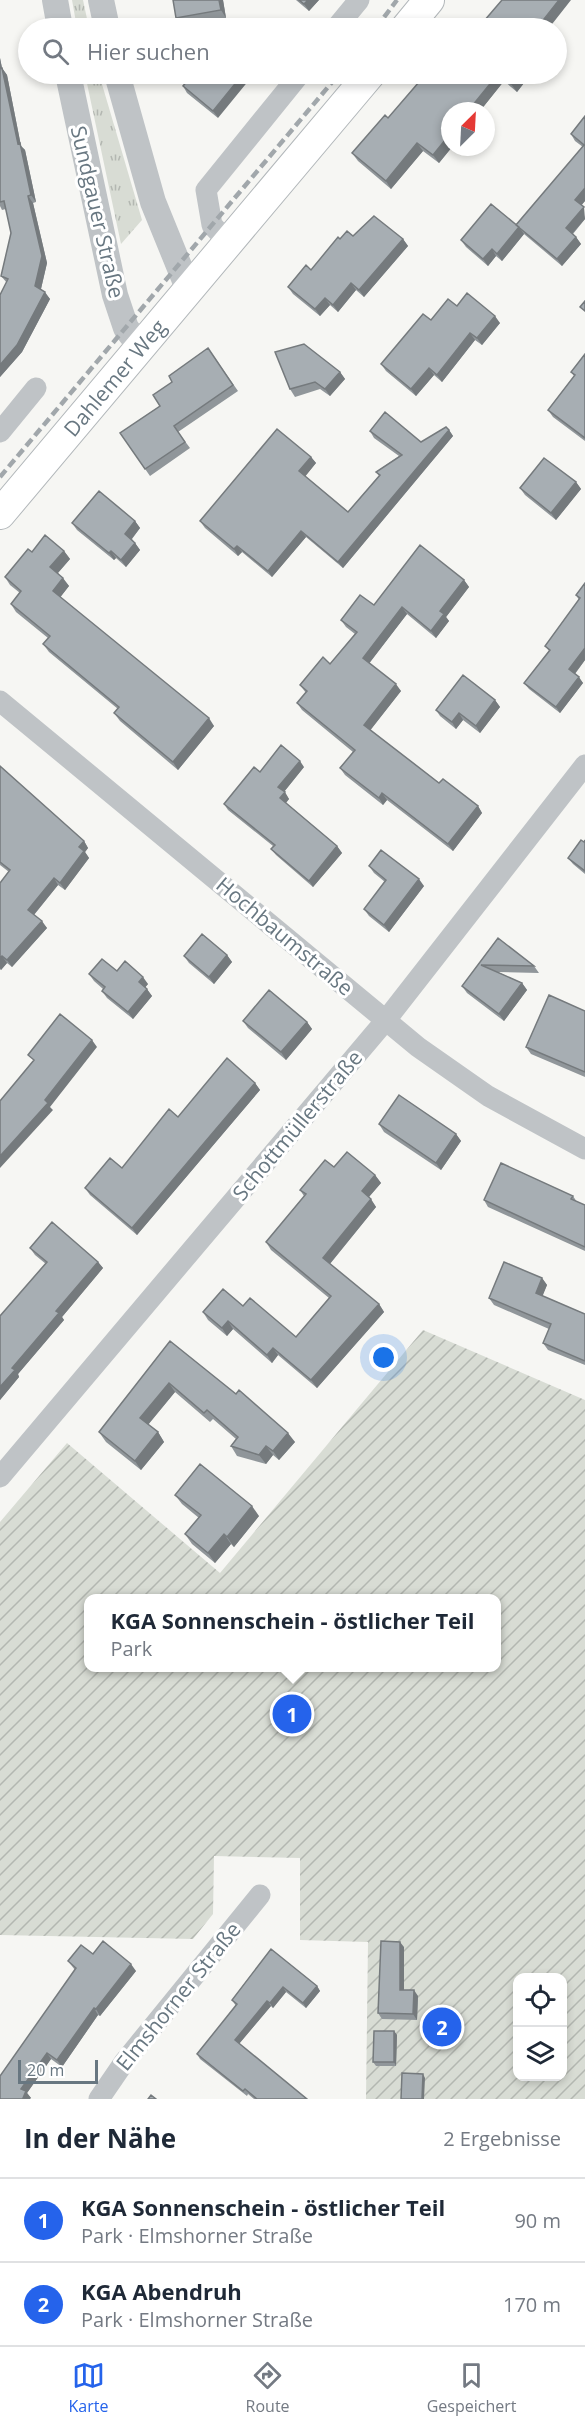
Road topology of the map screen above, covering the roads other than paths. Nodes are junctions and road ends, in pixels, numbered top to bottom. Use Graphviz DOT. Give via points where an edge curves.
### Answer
graph roads {
  1 [pos="55,0"];
  2 [pos="101,0"];
  3 [pos="359,0"];
  4 [pos="429,0"];
  5 [pos="58,18"];
  6 [pos="105,18"];
  7 [pos="344,18"];
  8 [pos="414,18"];
  9 [pos="70,84"];
  10 [pos="120,84"];
  11 [pos="292,84"];
  12 [pos="361,84"];
  13 [pos="227,241"];
  14 [pos="189,288"];
  15 [pos="140,346"];
  16 [pos="36,388"];
  17 [pos="0,432"];
  18 [pos="0,513"];
  19 [pos="0,701"];
  20 [pos="585,765"];
  21 [pos="386,1020"];
  22 [pos="585,1149"];
  23 [pos="0,1478"];
  24 [pos="260,1894"];
  25 [pos="99,2099"];
  1 -- 5 [label="street"];
  2 -- 6 [label="street"];
  3 -- 7 [label="street"];
  4 -- 8 [label="main road"];
  9 -- 15 [label="street, Sundgauer Straße" via="115,295 126,328"];
  10 -- 14 [label="street" via="153,202"];
  11 -- 13 [label="street" via="206,190 212,225"];
  12 -- 13 [label="main road, Dahlemer Weg"];
  13 -- 14 [label="main road, Dahlemer Weg"];
  14 -- 15 [label="main road, Dahlemer Weg"];
  15 -- 18 [label="main road, Dahlemer Weg"];
  16 -- 17 [label="street"];
  19 -- 21 [label="street, Hochbaumstraße"];
  20 -- 21 [label="street, Schottmüllerstraße"];
  21 -- 22 [label="street, Hochbaumstraße" via="488,1096"];
  21 -- 23 [label="street, Schottmüllerstraße"];
  24 -- 25 [label="street, Elmshorner Straße" via="125,2061"];
}
